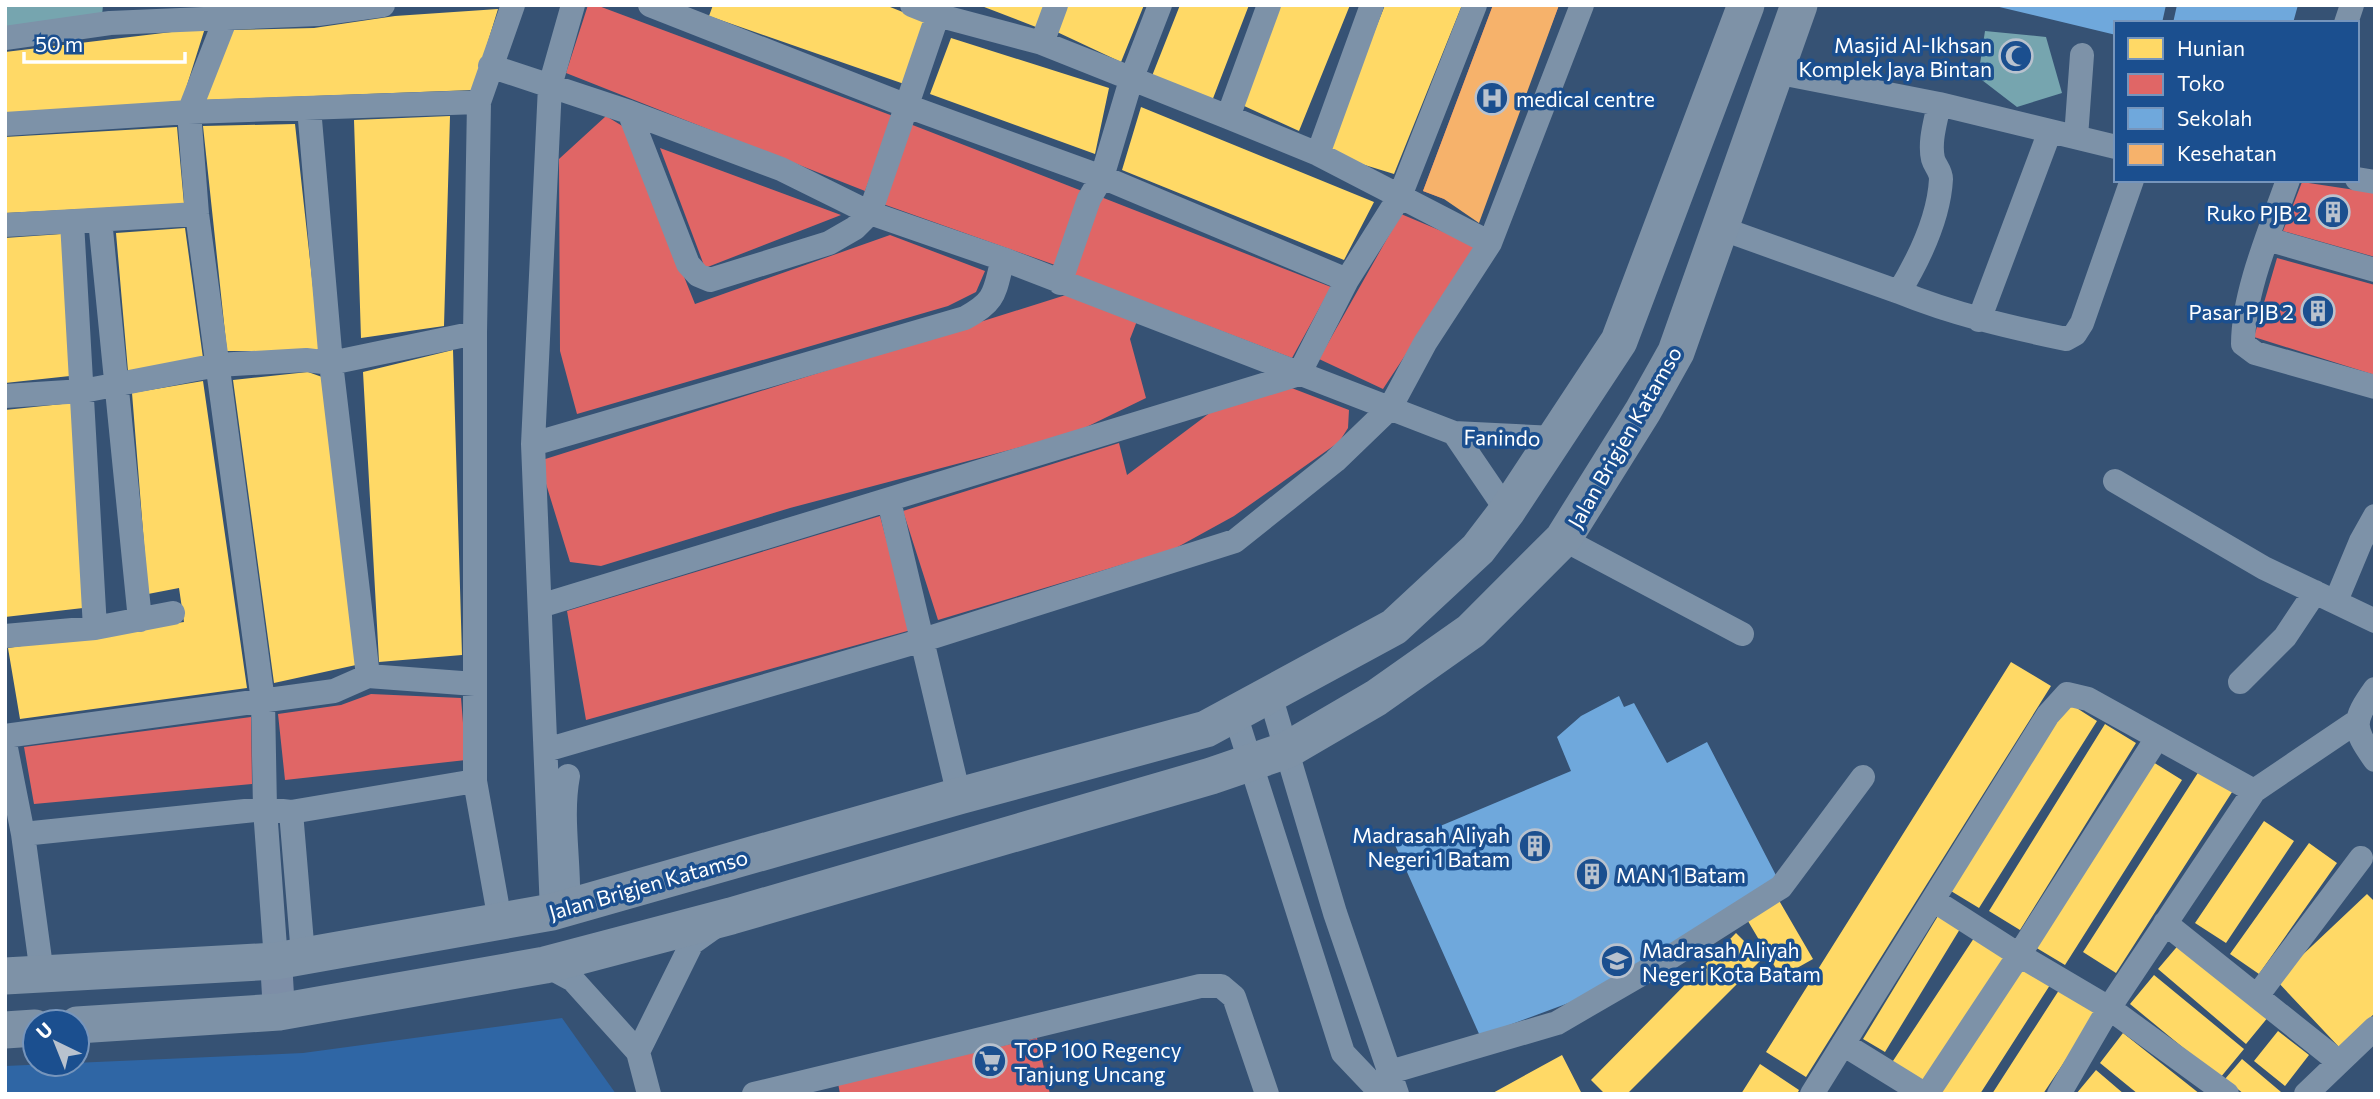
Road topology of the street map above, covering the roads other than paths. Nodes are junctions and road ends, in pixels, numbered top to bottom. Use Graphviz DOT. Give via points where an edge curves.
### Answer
graph roads {
  1 [pos="383,5"];
  2 [pos="513,5"];
  3 [pos="573,5"];
  4 [pos="650,5"];
  5 [pos="912,5"];
  6 [pos="1056,5"];
  7 [pos="1160,5"];
  8 [pos="1269,5"];
  9 [pos="1372,5"];
  10 [pos="1475,5"];
  11 [pos="1582,5"];
  12 [pos="1746,5"];
  13 [pos="1799,5"];
  14 [pos="939,10"];
  15 [pos="228,11"];
  16 [pos="698,13"];
  17 [pos="112,14"];
  18 [pos="5,38"];
  19 [pos="1042,43"];
  20 [pos="2082,55"];
  21 [pos="490,66"];
  22 [pos="1775,72"];
  23 [pos="1131,80"];
  24 [pos="550,86"];
  25 [pos="479,102"];
  26 [pos="1939,104"];
  27 [pos="908,106"];
  28 [pos="309,108"];
  29 [pos="629,111"];
  30 [pos="189,112"];
  31 [pos="1228,117"];
  32 [pos="5,124"];
  33 [pos="2050,131"];
  34 [pos="2076,137"];
  35 [pos="2114,146"];
  36 [pos="1318,155"];
  37 [pos="1102,177"];
  38 [pos="2131,182"];
  39 [pos="2287,182"];
  40 [pos="1400,196"];
  41 [pos="870,213"];
  42 [pos="197,214"];
  43 [pos="100,220"];
  44 [pos="72,222"];
  45 [pos="5,225"];
  46 [pos="1720,228"];
  47 [pos="2267,239"];
  48 [pos="1490,243"];
  49 [pos="1003,259"];
  50 [pos="2375,270"];
  51 [pos="1347,280"];
  52 [pos="1060,283"];
  53 [pos="1899,292"];
  54 [pos="1979,320"];
  55 [pos="475,333"];
  56 [pos="331,363"];
  57 [pos="217,365"];
  58 [pos="1299,374"];
  59 [pos="116,385"];
  60 [pos="2375,387"];
  61 [pos="83,391"];
  62 [pos="5,397"];
  63 [pos="1390,408"];
  64 [pos="1454,433"];
  65 [pos="1555,438"];
  66 [pos="533,444"];
  67 [pos="2115,481"];
  68 [pos="889,501"];
  69 [pos="1507,511"];
  70 [pos="2375,516"];
  71 [pos="1563,540"];
  72 [pos="2325,597"];
  73 [pos="540,606"];
  74 [pos="173,613"];
  75 [pos="141,620"];
  76 [pos="2375,621"];
  77 [pos="95,628"];
  78 [pos="1742,634"];
  79 [pos="5,636"];
  80 [pos="923,640"];
  81 [pos="368,676"];
  82 [pos="2240,682"];
  83 [pos="475,684"];
  84 [pos="2375,689"];
  85 [pos="1270,695"];
  86 [pos="262,701"];
  87 [pos="1235,714"];
  88 [pos="2356,722"];
  89 [pos="5,736"];
  90 [pos="2157,738"];
  91 [pos="5,743"];
  92 [pos="546,750"];
  93 [pos="1287,750"];
  94 [pos="2375,760"];
  95 [pos="1252,762"];
  96 [pos="568,776"];
  97 [pos="1863,777"];
  98 [pos="475,781"];
  99 [pos="2254,791"];
  100 [pos="959,796"];
  101 [pos="265,809"];
  102 [pos="290,812"];
  103 [pos="23,834"];
  104 [pos="2361,858"];
  105 [pos="1933,900"];
  106 [pos="560,910"];
  107 [pos="732,916"];
  108 [pos="500,921"];
  109 [pos="2165,923"];
  110 [pos="2019,955"];
  111 [pos="289,958"];
  112 [pos="545,965"];
  113 [pos="42,974"];
  114 [pos="5,976"];
  115 [pos="2257,996"];
  116 [pos="2109,1008"];
  117 [pos="279,1012"];
  118 [pos="91,1024"];
  119 [pos="2375,1028"];
  120 [pos="1843,1044"];
  121 [pos="638,1052"];
  122 [pos="2339,1062"];
  123 [pos="1390,1086"];
  124 [pos="649,1094"];
  125 [pos="754,1094"];
  126 [pos="1267,1094"];
  127 [pos="1812,1094"];
  128 [pos="1926,1094"];
  129 [pos="2059,1094"];
  130 [pos="2227,1094"];
  131 [pos="2306,1094"];
  1 -- 15 [label="street" via="318,14"];
  2 -- 21 [label="street"];
  3 -- 24 [label="street"];
  4 -- 16 [label="street"];
  5 -- 14 [label="street"];
  6 -- 19 [label="street"];
  7 -- 23 [label="street"];
  8 -- 31 [label="street"];
  9 -- 36 [label="street"];
  10 -- 40 [label="street"];
  11 -- 48 [label="street"];
  12 -- 65 [label="highway, Jalan Brigjen Katamso" via="1619,341"];
  13 -- 22 [label="highway, Jalan Brigjen Katamso"];
  14 -- 19 [label="street"];
  14 -- 27 [label="street"];
  15 -- 17 [label="street"];
  15 -- 30 [label="street"];
  16 -- 27 [label="street"];
  17 -- 18 [label="street"];
  19 -- 23 [label="street"];
  20 -- 34 [label="street"];
  21 -- 24 [label="street"];
  21 -- 25 [label="street"];
  22 -- 26 [label="street"];
  22 -- 46 [label="highway, Jalan Brigjen Katamso"];
  23 -- 31 [label="street"];
  23 -- 37 [label="street"];
  24 -- 29 [label="street"];
  24 -- 66 [label="street"];
  25 -- 28 [label="street"];
  25 -- 55 [label="street"];
  26 -- 33 [label="street"];
  26 -- 53 [label="street" via="1932,140 1933,159 1941,176 1935,212 1915,265"];
  27 -- 37 [label="street"];
  27 -- 41 [label="street"];
  28 -- 30 [label="street"];
  28 -- 56 [label="street"];
  29 -- 41 [label="street" via="781,169"];
  29 -- 41 [label="street" via="688,264 698,275 710,280 830,243 855,229"];
  30 -- 32 [label="street"];
  30 -- 42 [label="street"];
  31 -- 36 [label="street"];
  33 -- 34 [label="street"];
  33 -- 54 [label="street"];
  34 -- 35 [label="street"];
  36 -- 40 [label="street"];
  37 -- 51 [label="street"];
  37 -- 52 [label="street" via="1089,199"];
  38 -- 54 [label="street" via="2075,334 2066,339"];
  39 -- 47 [label="street"];
  40 -- 48 [label="street"];
  40 -- 51 [label="street"];
  41 -- 49 [label="street"];
  42 -- 43 [label="street"];
  42 -- 57 [label="street"];
  43 -- 44 [label="street"];
  43 -- 59 [label="street"];
  44 -- 45 [label="street"];
  44 -- 61 [label="street"];
  46 -- 53 [label="street"];
  46 -- 71 [label="highway, Jalan Brigjen Katamso" via="1676,352"];
  47 -- 50 [label="street"];
  47 -- 60 [label="street" via="2243,321 2244,344 2255,353"];
  48 -- 63 [label="street" via="1425,343"];
  49 -- 52 [label="street"];
  49 -- 66 [label="street" via="993,299 965,318"];
  51 -- 58 [label="street"];
  52 -- 58 [label="street"];
  53 -- 54 [label="street"];
  55 -- 56 [label="street"];
  55 -- 83 [label="street"];
  56 -- 57 [label="street"];
  56 -- 81 [label="street"];
  57 -- 59 [label="street"];
  57 -- 86 [label="street"];
  58 -- 63 [label="street"];
  58 -- 68 [label="street"];
  59 -- 61 [label="street"];
  59 -- 75 [label="street"];
  61 -- 62 [label="street"];
  61 -- 77 [label="street"];
  63 -- 64 [label="street"];
  63 -- 80 [label="street" via="1335,461 1236,541"];
  64 -- 65 [label="street, Fanindo"];
  64 -- 69 [label="street, Fanindo"];
  65 -- 69 [label="highway, Jalan Brigjen Katamso"];
  66 -- 73 [label="street"];
  67 -- 72 [label="street" via="2264,568"];
  68 -- 73 [label="street"];
  68 -- 80 [label="street"];
  69 -- 85 [label="highway, Jalan Brigjen Katamso" via="1478,549 1394,626"];
  70 -- 72 [label="street"];
  71 -- 78 [label="street"];
  71 -- 93 [label="highway, Jalan Brigjen Katamso" via="1471,631 1376,698"];
  72 -- 76 [label="street"];
  72 -- 82 [label="street"];
  73 -- 92 [label="street"];
  74 -- 75 [label="street"];
  75 -- 77 [label="street"];
  77 -- 79 [label="street"];
  80 -- 92 [label="street"];
  80 -- 100 [label="street"];
  81 -- 83 [label="street"];
  81 -- 86 [label="street" via="334,691"];
  83 -- 98 [label="street"];
  84 -- 88 [label="street"];
  85 -- 87 [label="highway, Jalan Brigjen Katamso"];
  85 -- 93 [label="street"];
  86 -- 89 [label="street"];
  86 -- 101 [label="street"];
  87 -- 95 [label="street"];
  87 -- 100 [label="highway, Jalan Brigjen Katamso" via="1206,729"];
  88 -- 94 [label="street" via="2359,738"];
  88 -- 99 [label="street"];
  90 -- 99 [label="street"];
  90 -- 105 [label="street" via="2088,699 2067,694 2048,715"];
  90 -- 110 [label="street"];
  91 -- 103 [label="street"];
  92 -- 106 [label="street"];
  93 -- 95 [label="highway, Jalan Brigjen Katamso"];
  93 -- 123 [label="street"];
  95 -- 107 [label="highway, Jalan Brigjen Katamso"];
  95 -- 123 [label="street" via="1343,1053"];
  96 -- 106 [label="street" via="564,799 569,874"];
  97 -- 123 [label="street" via="1788,881 1557,1023"];
  98 -- 102 [label="street"];
  98 -- 108 [label="street"];
  99 -- 109 [label="street"];
  100 -- 106 [label="highway, Jalan Brigjen Katamso"];
  101 -- 102 [label="street"];
  101 -- 103 [label="street"];
  101 -- 111 [label="street"];
  102 -- 111 [label="street" via="298,917"];
  103 -- 113 [label="street"];
  104 -- 115 [label="street"];
  105 -- 110 [label="street"];
  105 -- 120 [label="street"];
  106 -- 108 [label="highway, Jalan Brigjen Katamso"];
  107 -- 112 [label="highway, Jalan Brigjen Katamso"];
  107 -- 121 [label="street" via="692,943"];
  108 -- 111 [label="highway, Jalan Brigjen Katamso"];
  109 -- 115 [label="street"];
  109 -- 116 [label="street"];
  110 -- 116 [label="street"];
  110 -- 128 [label="street"];
  111 -- 113 [label="highway, Jalan Brigjen Katamso"];
  111 -- 117 [label="main road"];
  112 -- 117 [label="highway, Jalan Brigjen Katamso"];
  112 -- 121 [label="street" via="573,980"];
  113 -- 114 [label="highway, Jalan Brigjen Katamso"];
  115 -- 122 [label="street"];
  116 -- 129 [label="street"];
  116 -- 130 [label="street"];
  117 -- 118 [label="highway, Jalan Brigjen Katamso"];
  119 -- 122 [label="street"];
  120 -- 127 [label="street"];
  120 -- 128 [label="street"];
  121 -- 124 [label="street"];
  122 -- 131 [label="street"];
  125 -- 126 [label="street" via="1200,986 1221,986 1234,997"];
}
